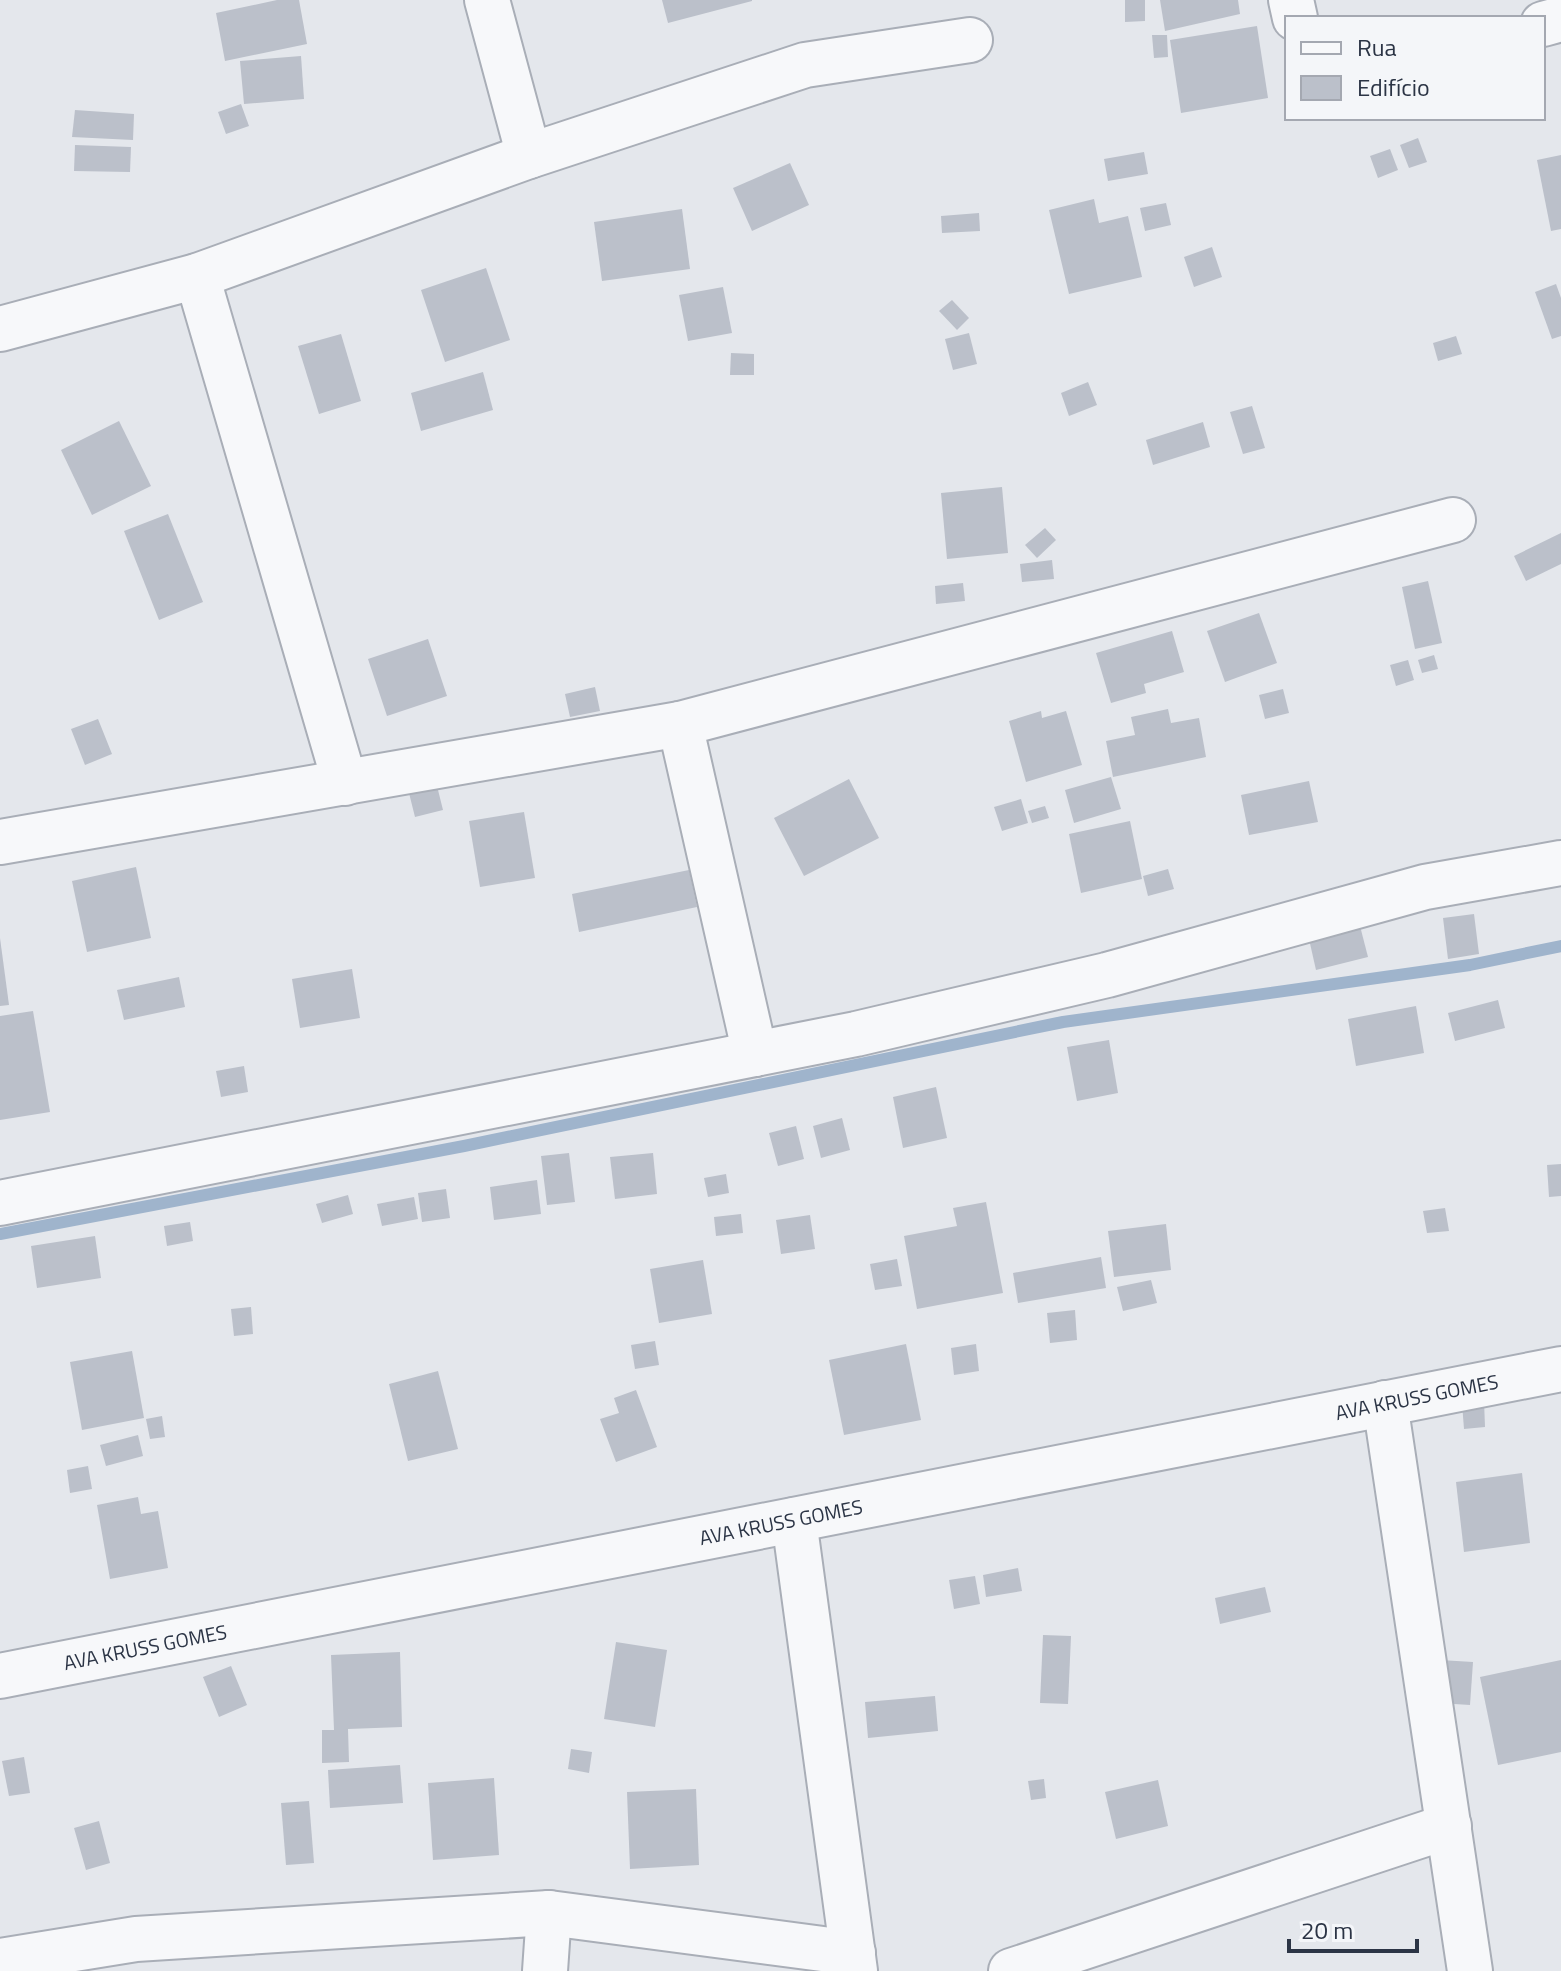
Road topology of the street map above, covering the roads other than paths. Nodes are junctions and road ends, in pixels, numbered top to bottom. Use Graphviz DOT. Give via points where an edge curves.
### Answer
graph roads {
  1 [pos="487,0"];
  2 [pos="970,40"];
  3 [pos="529,156"];
  4 [pos="197,276"];
  5 [pos="0,329"];
  6 [pos="1453,520"];
  7 [pos="680,724"];
  8 [pos="345,783"];
  9 [pos="0,842"];
  10 [pos="1561,863"];
  11 [pos="755,1054"];
  12 [pos="0,1203"];
  13 [pos="1561,1369"];
  14 [pos="1385,1403"];
  15 [pos="794,1520"];
  16 [pos="0,1676"];
  17 [pos="1449,1826"];
  18 [pos="549,1913"];
  19 [pos="0,1961"];
  20 [pos="854,1962"];
  21 [pos="545,1971"];
  22 [pos="1011,1971"];
  23 [pos="1470,1971"];
  1 -- 3 [label="street"];
  2 -- 3 [label="street" via="805,65"];
  3 -- 4 [label="street"];
  4 -- 5 [label="street"];
  4 -- 8 [label="street"];
  6 -- 7 [label="street"];
  7 -- 8 [label="street"];
  7 -- 11 [label="street"];
  8 -- 9 [label="street"];
  10 -- 11 [label="street" via="1425,887 1107,975"];
  11 -- 12 [label="street"];
  13 -- 14 [label="street, AVA KRUSS GOMES"];
  14 -- 15 [label="street, AVA KRUSS GOMES"];
  14 -- 17 [label="street"];
  15 -- 16 [label="street, AVA KRUSS GOMES"];
  15 -- 20 [label="street"];
  17 -- 22 [label="street"];
  17 -- 23 [label="street"];
  18 -- 19 [label="street" via="136,1939"];
  18 -- 20 [label="street"];
  18 -- 21 [label="street"];
}
